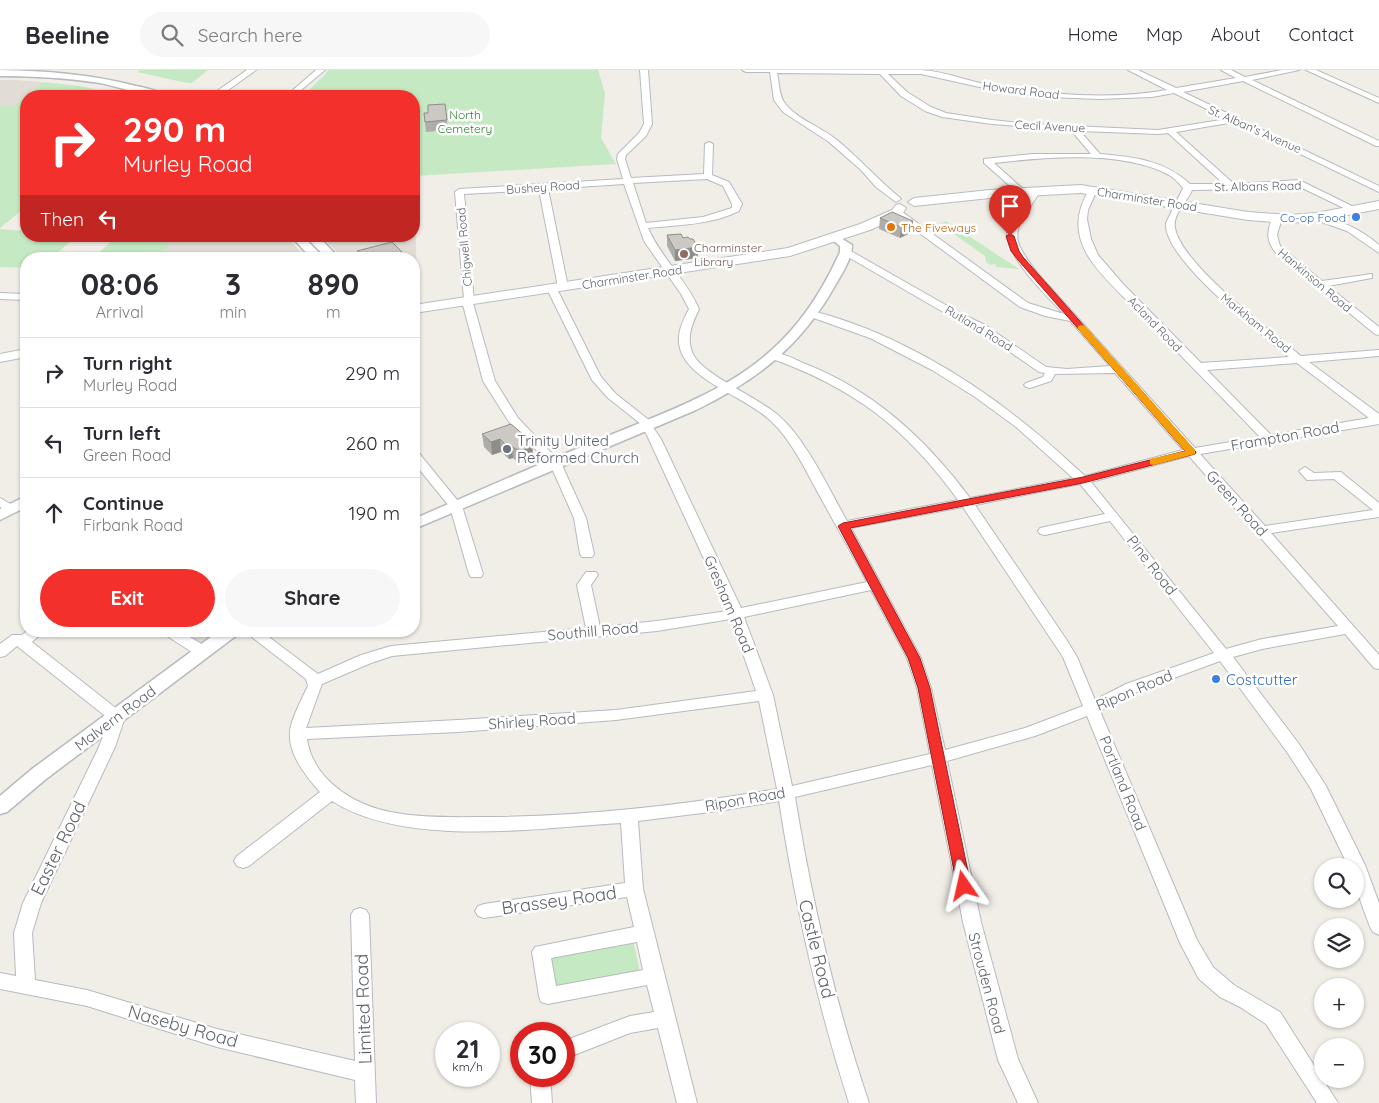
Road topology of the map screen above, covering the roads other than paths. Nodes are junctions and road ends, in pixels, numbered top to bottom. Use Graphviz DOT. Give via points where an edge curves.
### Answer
graph roads {
  1 [pos="252,70"];
  2 [pos="321,70"];
  3 [pos="644,70"];
  4 [pos="746,70"];
  5 [pos="1132,70"];
  6 [pos="1225,70"];
  7 [pos="1295,70"];
  8 [pos="1310,70"];
  9 [pos="773,71"];
  10 [pos="881,71"];
  11 [pos="0,75"];
  12 [pos="1244,79"];
  13 [pos="120,90"];
  14 [pos="140,90"];
  15 [pos="226,90"];
  16 [pos="297,90"];
  17 [pos="1173,91"];
  18 [pos="1379,101"];
  19 [pos="1234,120"];
  20 [pos="1073,128"];
  21 [pos="1172,132"];
  22 [pos="710,144"];
  23 [pos="1379,144"];
  24 [pos="1097,156"];
  25 [pos="708,176"];
  26 [pos="628,180"];
  27 [pos="1231,186"];
  28 [pos="543,187"];
  29 [pos="1188,187"];
  30 [pos="1379,188"];
  31 [pos="1093,190"];
  32 [pos="1027,191"];
  33 [pos="459,192"];
  34 [pos="1181,204"];
  35 [pos="1379,205"];
  36 [pos="898,207"];
  37 [pos="1353,209"];
  38 [pos="1316,217"];
  39 [pos="1277,218"];
  40 [pos="643,226"];
  41 [pos="836,238"];
  42 [pos="302,242"];
  43 [pos="318,242"];
  44 [pos="1379,250"];
  45 [pos="311,252"];
  46 [pos="327,252"];
  47 [pos="846,252"];
  48 [pos="668,271"];
  49 [pos="1368,276"];
  50 [pos="1319,284"];
  51 [pos="558,288"];
  52 [pos="0,296"];
  53 [pos="20,297"];
  54 [pos="468,301"];
  55 [pos="420,308"];
  56 [pos="812,314"];
  57 [pos="1074,319"];
  58 [pos="1379,332"];
  59 [pos="20,354"];
  60 [pos="1379,354"];
  61 [pos="774,356"];
  62 [pos="0,358"];
  63 [pos="1302,360"];
  64 [pos="1198,367"];
  65 [pos="1119,369"];
  66 [pos="1051,372"];
  67 [pos="1030,385"];
  68 [pos="729,387"];
  69 [pos="1379,420"];
  70 [pos="646,425"];
  71 [pos="1268,439"];
  72 [pos="1191,452"];
  73 [pos="420,462"];
  74 [pos="555,463"];
  75 [pos="1305,471"];
  76 [pos="1083,480"];
  77 [pos="966,502"];
  78 [pos="20,503"];
  79 [pos="456,506"];
  80 [pos="4,509"];
  81 [pos="1375,512"];
  82 [pos="1113,516"];
  83 [pos="420,521"];
  84 [pos="843,526"];
  85 [pos="1379,526"];
  86 [pos="1045,531"];
  87 [pos="1261,531"];
  88 [pos="587,554"];
  89 [pos="476,574"];
  90 [pos="590,574"];
  91 [pos="874,586"];
  92 [pos="736,614"];
  93 [pos="1349,629"];
  94 [pos="594,631"];
  95 [pos="29,637"];
  96 [pos="179,637"];
  97 [pos="223,637"];
  98 [pos="259,637"];
  99 [pos="22,642"];
  100 [pos="0,652"];
  101 [pos="204,652"];
  102 [pos="1223,655"];
  103 [pos="1379,664"];
  104 [pos="315,681"];
  105 [pos="765,695"];
  106 [pos="1092,708"];
  107 [pos="117,716"];
  108 [pos="298,734"];
  109 [pos="938,758"];
  110 [pos="331,793"];
  111 [pos="786,793"];
  112 [pos="2,802"];
  113 [pos="628,816"];
  114 [pos="243,861"];
  115 [pos="634,889"];
  116 [pos="484,910"];
  117 [pos="360,915"];
  118 [pos="1379,927"];
  119 [pos="644,933"];
  120 [pos="654,976"];
  121 [pos="0,981"];
  122 [pos="26,986"];
  123 [pos="665,1018"];
  124 [pos="575,1046"];
  125 [pos="365,1073"];
  126 [pos="541,1087"];
  127 [pos="366,1103"];
  128 [pos="542,1103"];
  129 [pos="687,1103"];
  130 [pos="859,1103"];
  131 [pos="1028,1103"];
  132 [pos="1328,1103"];
  1 -- 15 [label="street"];
  2 -- 16 [label="street"];
  3 -- 26 [label="street" via="648,124 643,134 622,154"];
  4 -- 9 [label="street, Howard Road"];
  5 -- 17 [label="street, St. Alban's Avenue"];
  6 -- 12 [label="street"];
  7 -- 12 [label="street, Howard Road"];
  8 -- 18 [label="street"];
  9 -- 10 [label="street, Howard Road"];
  9 -- 36 [label="street" via="778,100 786,110 832,140 864,168"];
  10 -- 17 [label="street, Howard Road" via="921,72 993,88 1049,95 1132,97"];
  10 -- 20 [label="street, Cecil Avenue" via="904,94 944,115"];
  11 -- 13 [label="street" via="78,82"];
  11 -- 14 [label="street" via="40,74 94,80"];
  12 -- 17 [label="street, Howard Road"];
  12 -- 23 [label="street"];
  17 -- 19 [label="street, St. Alban's Avenue"];
  19 -- 21 [label="street, Cecil Avenue"];
  19 -- 30 [label="street, St. Alban's Avenue"];
  20 -- 21 [label="street, Cecil Avenue"];
  20 -- 24 [label="street"];
  21 -- 27 [label="street"];
  22 -- 25 [label="street"];
  24 -- 29 [label="street" via="1154,166 1175,174"];
  24 -- 32 [label="street" via="987,161"];
  25 -- 26 [label="street, Bushey Road"];
  25 -- 40 [label="street" via="726,184 737,204 736,210 712,218"];
  26 -- 28 [label="street, Bushey Road"];
  26 -- 40 [label="street"];
  27 -- 29 [label="street, St. Albans Road"];
  27 -- 37 [label="street, St. Albans Road" via="1302,184"];
  28 -- 33 [label="street, Bushey Road"];
  28 -- 51 [label="street"];
  29 -- 34 [label="street"];
  31 -- 32 [label="main road, Charminster Road"];
  31 -- 34 [label="main road, Charminster Road"];
  31 -- 64 [label="street, Acland Road" via="1082,219 1093,256"];
  32 -- 36 [label="main road, Charminster Road" via="914,202 906,199"];
  32 -- 57 [label="street" via="1034,195 1012,229 1012,244 1021,259"];
  33 -- 54 [label="street, Chigwell Road"];
  34 -- 39 [label="main road, Charminster Road"];
  34 -- 63 [label="street, Markham Road" via="1170,221 1180,252 1230,303"];
  35 -- 37 [label="main road, Charminster Road"];
  36 -- 41 [label="main road, Charminster Road"];
  36 -- 57 [label="street" via="1024,305"];
  37 -- 38 [label="main road, Charminster Road"];
  38 -- 39 [label="main road, Charminster Road"];
  38 -- 44 [label="street" via="1366,237"];
  39 -- 50 [label="street, Hankinson Road" via="1271,234 1273,243"];
  40 -- 48 [label="street"];
  41 -- 47 [label="street" via="846,245"];
  41 -- 48 [label="main road, Charminster Road" via="790,252"];
  42 -- 45 [label="street"];
  43 -- 46 [label="street"];
  47 -- 56 [label="street"];
  47 -- 66 [label="street, Rutland Road" via="981,327 1043,370"];
  48 -- 51 [label="main road, Charminster Road"];
  48 -- 68 [label="street, Strouden Road" via="690,298 694,309 685,327 684,342 688,355 698,369"];
  49 -- 50 [label="street"];
  50 -- 58 [label="street, Hankinson Road"];
  51 -- 54 [label="main road, Charminster Road"];
  51 -- 70 [label="street, Gresham Road" via="596,378"];
  52 -- 53 [label="street"];
  54 -- 55 [label="main road, Charminster Road"];
  54 -- 74 [label="street" via="489,381 513,420"];
  56 -- 61 [label="street"];
  56 -- 76 [label="street, Pine Road" via="874,336 936,368 1020,425"];
  57 -- 65 [label="street, Green Road"];
  59 -- 62 [label="main road"];
  60 -- 63 [label="street"];
  61 -- 68 [label="street"];
  61 -- 77 [label="street, Portland Road" via="826,376 883,411 928,454"];
  63 -- 64 [label="street"];
  63 -- 69 [label="street, Markham Road"];
  64 -- 71 [label="street, Acland Road"];
  65 -- 66 [label="street"];
  65 -- 72 [label="street, Green Road"];
  66 -- 67 [label="street" via="1047,379"];
  68 -- 70 [label="street"];
  68 -- 84 [label="street, Strouden Road" via="770,414 790,435"];
  69 -- 71 [label="street, Frampton Road"];
  70 -- 74 [label="street"];
  70 -- 92 [label="street, Gresham Road"];
  71 -- 72 [label="street, Frampton Road"];
  72 -- 76 [label="street, Frampton Road"];
  72 -- 87 [label="street, Green Road"];
  73 -- 79 [label="street"];
  74 -- 79 [label="street"];
  74 -- 88 [label="street" via="580,518"];
  75 -- 81 [label="street" via="1311,477 1337,475"];
  76 -- 77 [label="street, Frampton Road"];
  76 -- 82 [label="street, Pine Road"];
  77 -- 84 [label="street, Frampton Road"];
  77 -- 106 [label="street, Portland Road" via="1044,614 1070,657"];
  78 -- 80 [label="street"];
  79 -- 83 [label="street"];
  79 -- 89 [label="street"];
  81 -- 85 [label="street"];
  81 -- 87 [label="street"];
  82 -- 86 [label="street"];
  82 -- 102 [label="street, Pine Road"];
  84 -- 91 [label="street, Strouden Road"];
  87 -- 93 [label="street, Green Road"];
  90 -- 94 [label="street" via="584,585"];
  91 -- 92 [label="street, Southill Road"];
  91 -- 109 [label="street, Strouden Road" via="914,658 924,688"];
  92 -- 94 [label="street, Southill Road" via="657,626"];
  92 -- 105 [label="street, Gresham Road"];
  93 -- 102 [label="street, Ripon Road" via="1262,644"];
  93 -- 103 [label="street, Green Road"];
  94 -- 104 [label="street, Southill Road" via="390,651"];
  95 -- 99 [label="street"];
  96 -- 101 [label="street"];
  97 -- 101 [label="street, Malvern Road"];
  98 -- 104 [label="street" via="310,673"];
  99 -- 100 [label="street" via="17,638"];
  99 -- 107 [label="street"];
  101 -- 107 [label="street, Malvern Road"];
  102 -- 106 [label="street, Ripon Road" via="1131,688"];
  102 -- 118 [label="street, Pine Road" via="1318,786 1356,866"];
  104 -- 108 [label="street, Ripon Road"];
  105 -- 108 [label="street, Shirley Road" via="616,715"];
  105 -- 111 [label="street, Gresham Road"];
  106 -- 109 [label="street, Ripon Road" via="1008,740"];
  106 -- 132 [label="street, Portland Road" via="1189,943 1206,973 1227,991 1273,1018"];
  107 -- 112 [label="street, Malvern Road"];
  107 -- 122 [label="street, Easter Road" via="107,747 32,903 23,933"];
  108 -- 110 [label="street, Ripon Road" via="301,754"];
  109 -- 111 [label="street, Ripon Road"];
  109 -- 131 [label="street, Strouden Road" via="994,1013 1008,1060"];
  110 -- 113 [label="street, Ripon Road" via="377,814 448,824"];
  110 -- 114 [label="street"];
  111 -- 113 [label="street, Ripon Road"];
  111 -- 130 [label="street, Castle Road" via="819,965"];
  113 -- 115 [label="street, Brassey Road"];
  115 -- 116 [label="street, Brassey Road"];
  115 -- 119 [label="street, Brassey Road"];
  117 -- 125 [label="street, Limited Road"];
  119 -- 120 [label="street, Brassey Road"];
  119 -- 120 [label="street" via="541,952 548,996"];
  120 -- 123 [label="street, Brassey Road"];
  121 -- 122 [label="street, Naseby Road"];
  122 -- 125 [label="street, Naseby Road" via="87,998 218,1038"];
  123 -- 124 [label="street" via="630,1025"];
  123 -- 129 [label="street, Brassey Road"];
  125 -- 127 [label="street, Limited Road"];
  126 -- 128 [label="street"];
}
